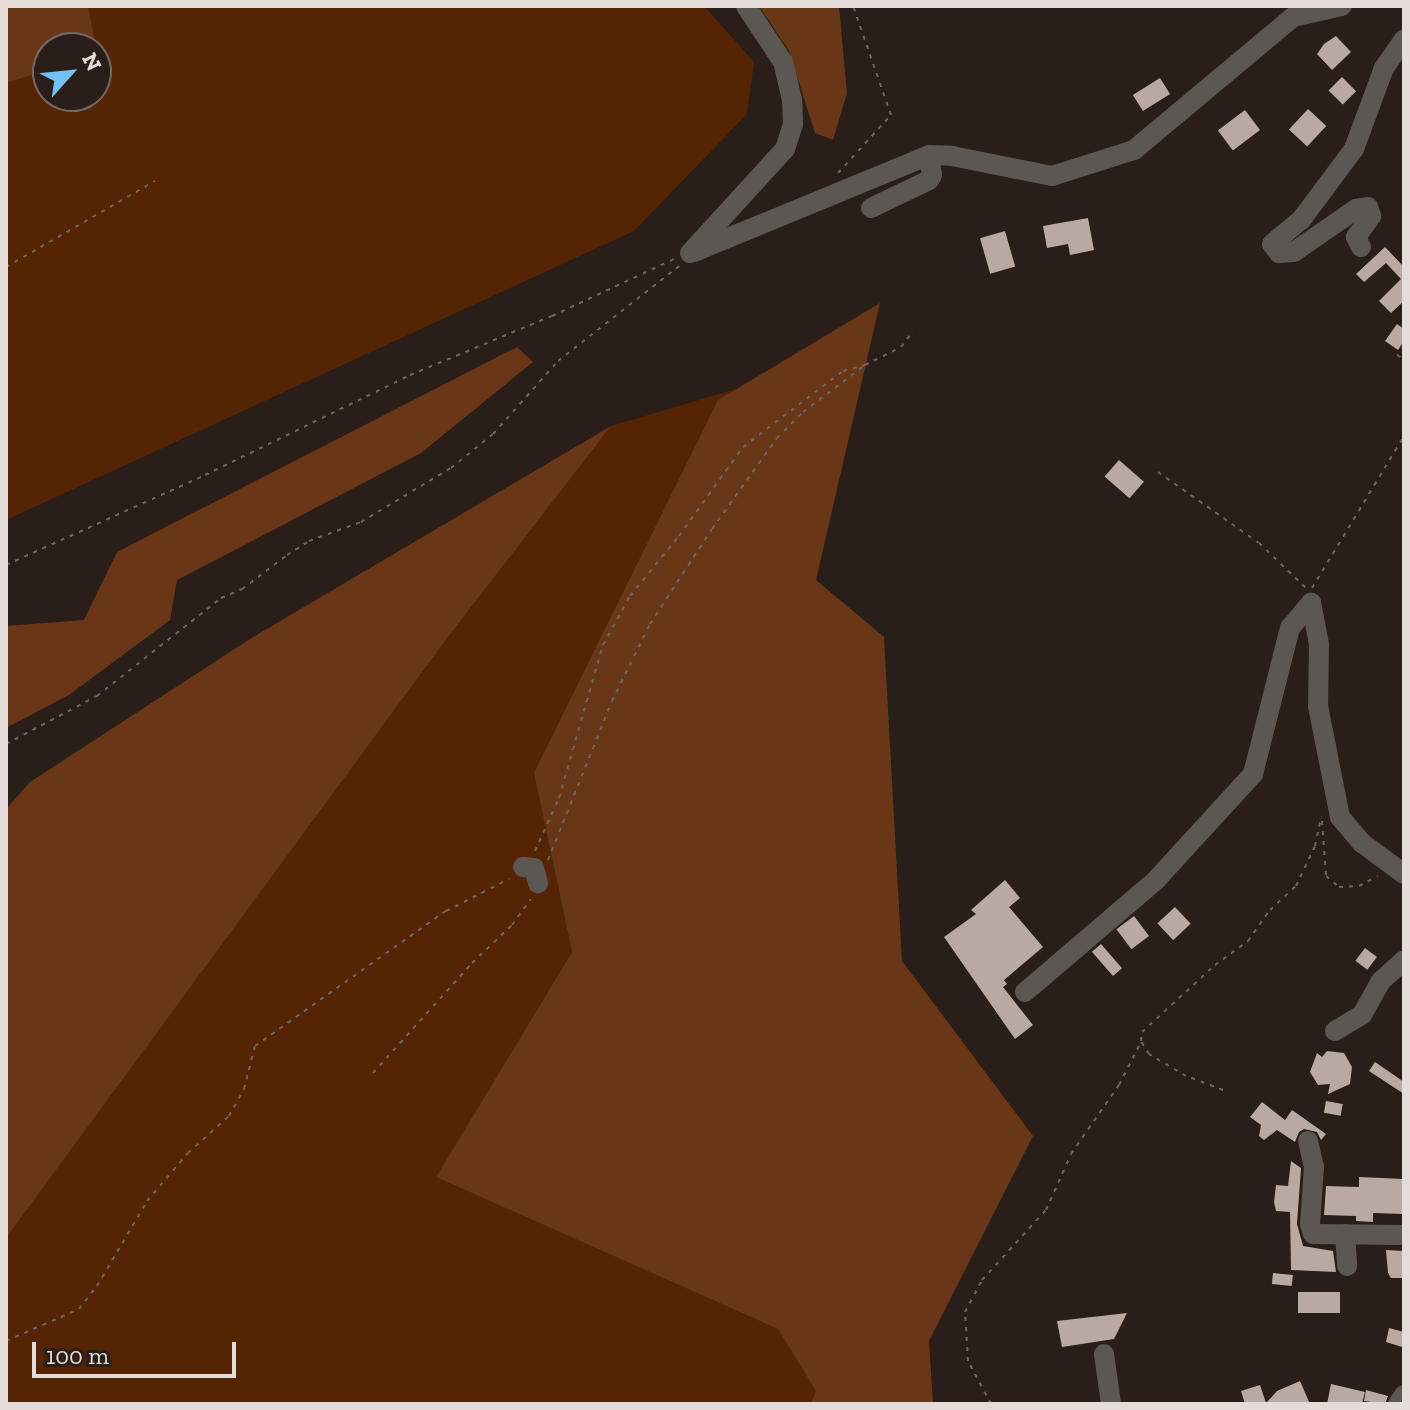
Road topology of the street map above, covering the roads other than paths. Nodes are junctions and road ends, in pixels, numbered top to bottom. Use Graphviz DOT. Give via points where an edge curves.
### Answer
graph roads {
  1 [pos="746,6"];
  2 [pos="1342,6"];
  3 [pos="1404,39"];
  4 [pos="929,155"];
  5 [pos="871,208"];
  6 [pos="1361,247"];
  7 [pos="523,867"];
  8 [pos="1398,871"];
  9 [pos="538,883"];
  10 [pos="1404,960"];
  11 [pos="1025,992"];
  12 [pos="1335,1031"];
  13 [pos="1308,1141"];
  14 [pos="1345,1234"];
  15 [pos="1404,1235"];
  16 [pos="1347,1266"];
  17 [pos="1104,1354"];
  18 [pos="1404,1395"];
  19 [pos="1111,1404"];
  20 [pos="1398,1404"];
  1 -- 4 [label="street" via="783,62 793,124 785,149 690,253"];
  2 -- 4 [label="street" via="1293,17 1134,150 1052,176"];
  3 -- 6 [label="street" via="1384,68 1354,149 1301,220 1272,244 1279,253 1294,252 1356,209 1368,207 1371,216 1356,237"];
  4 -- 5 [label="street" via="929,180"];
  7 -- 9 [label="street" via="534,868"];
  8 -- 11 [label="street" via="1351,833 1340,817 1318,706 1319,644 1311,603 1290,628 1253,774 1156,880"];
  10 -- 12 [label="street" via="1381,981 1362,1015"];
  13 -- 14 [label="street" via="1314,1167 1313,1234"];
  14 -- 15 [label="street"];
  14 -- 16 [label="street"];
  17 -- 19 [label="street"];
  18 -- 20 [label="street"];
}
